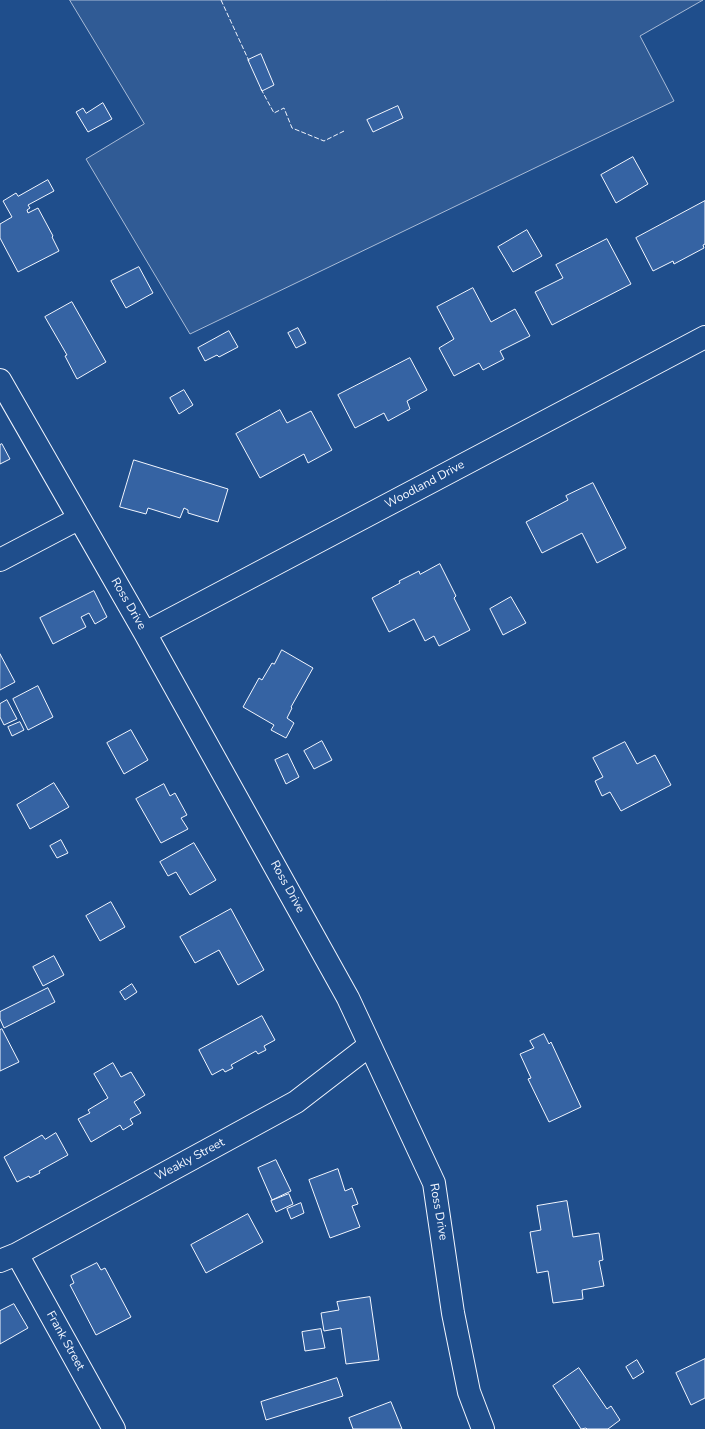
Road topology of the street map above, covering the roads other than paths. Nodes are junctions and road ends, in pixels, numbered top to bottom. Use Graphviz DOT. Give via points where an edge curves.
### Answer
graph roads {
  1 [pos="705,337"];
  2 [pos="0,380"];
  3 [pos="78,519"];
  4 [pos="0,560"];
  5 [pos="145,634"];
  6 [pos="370,1045"];
  7 [pos="8,1257"];
  8 [pos="114,1429"];
  9 [pos="483,1429"];
  1 -- 5 [label="street, Woodland Drive"];
  2 -- 3 [label="street, Ross Drive"];
  3 -- 4 [label="street"];
  3 -- 5 [label="street, Ross Drive"];
  5 -- 6 [label="street, Ross Drive" via="348,998"];
  6 -- 7 [label="street, Weakly Street" via="296,1102"];
  6 -- 9 [label="street, Ross Drive" via="434,1183 453,1313 469,1392"];
  7 -- 8 [label="street, Frank Street"];
}
